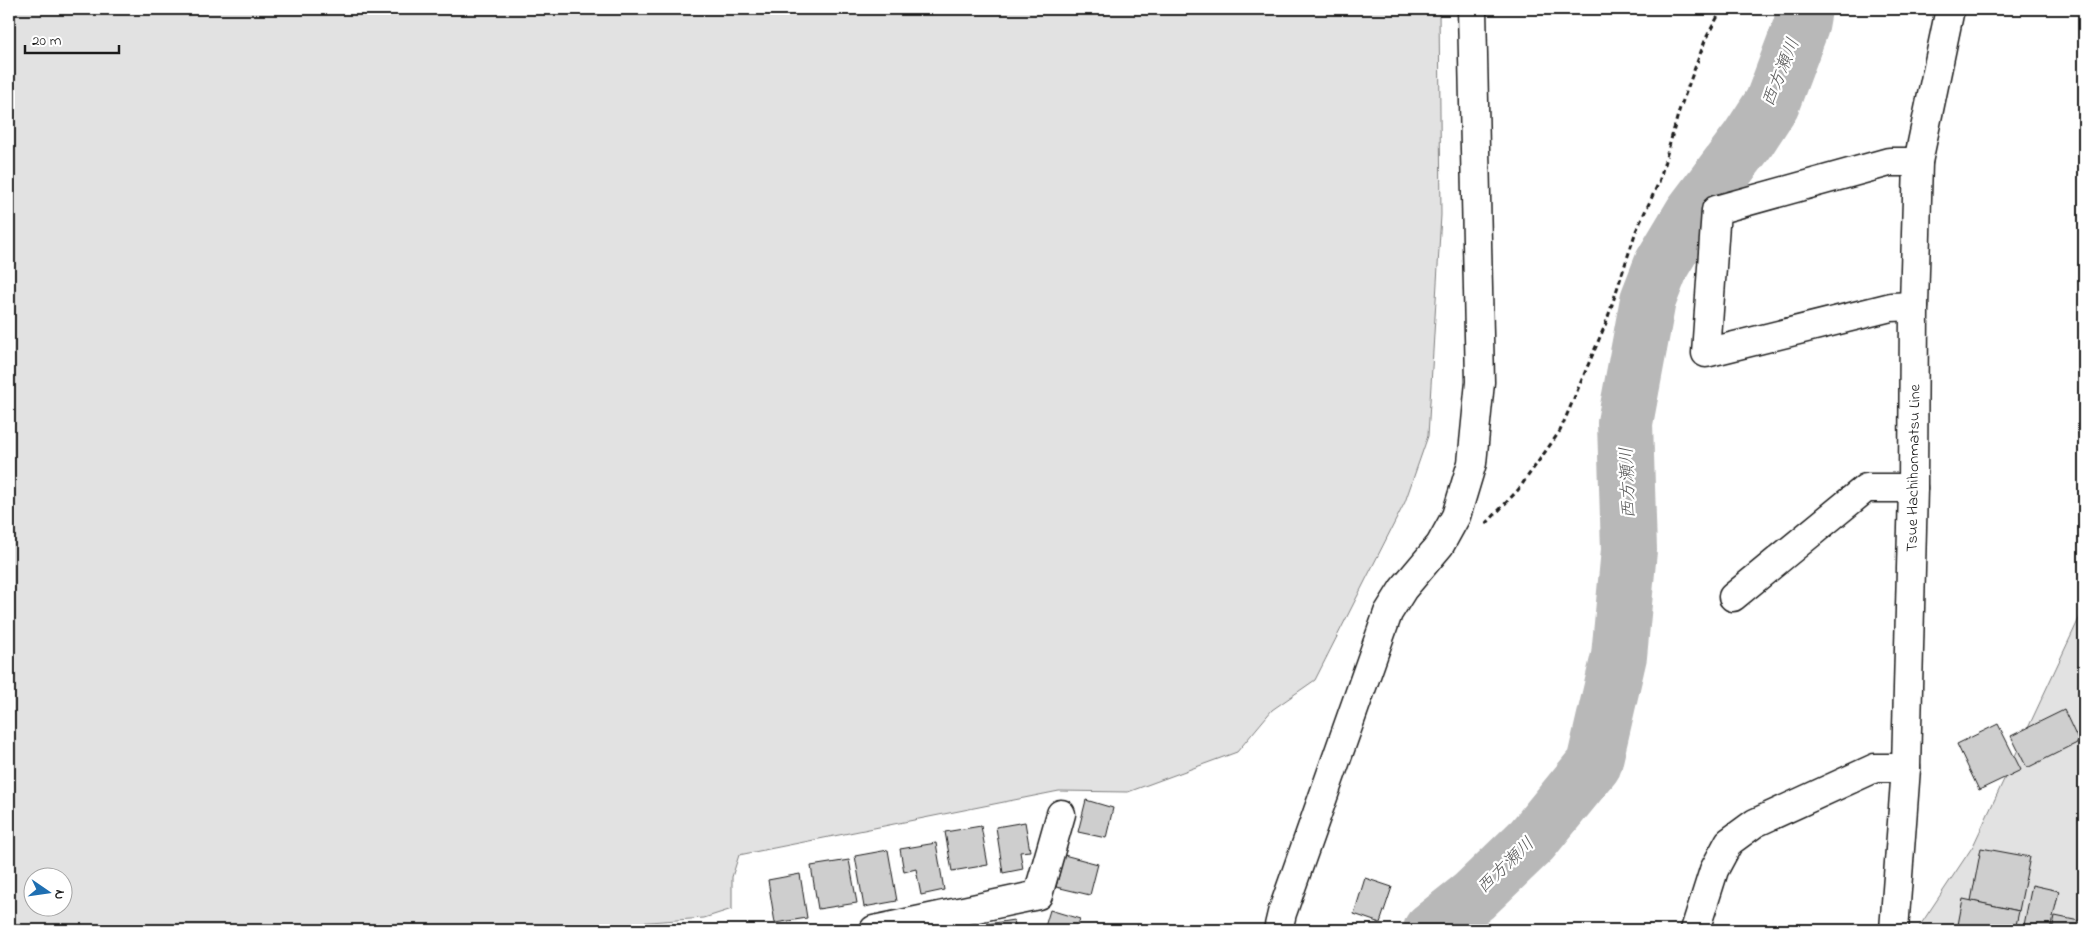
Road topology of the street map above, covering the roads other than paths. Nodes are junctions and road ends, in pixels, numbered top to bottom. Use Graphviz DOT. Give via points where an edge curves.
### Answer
graph roads {
  1 [pos="1472,9"];
  2 [pos="1950,9"];
  3 [pos="1918,162"];
  4 [pos="1914,306"];
  5 [pos="1913,488"];
  6 [pos="1733,597"];
  7 [pos="1906,768"];
  8 [pos="1061,814"];
  9 [pos="967,921"];
  10 [pos="874,930"];
  11 [pos="1278,930"];
  12 [pos="1695,930"];
  13 [pos="1894,930"];
  1 -- 11 [label="street" via="1480,382 1472,463 1456,516 1440,545 1403,589 1388,613"];
  2 -- 3 [label="street, Tsue Hachihonmatsu Line"];
  3 -- 4 [label="street, Tsue Hachihonmatsu Line"];
  3 -- 4 [label="street" via="1888,162 1716,210 1706,353 1891,307"];
  4 -- 5 [label="street, Tsue Hachihonmatsu Line"];
  5 -- 6 [label="street" via="1866,488"];
  5 -- 7 [label="street, Tsue Hachihonmatsu Line"];
  7 -- 12 [label="street" via="1875,768 1754,823 1729,842 1714,870"];
  7 -- 13 [label="street, Tsue Hachihonmatsu Line"];
  8 -- 9 [label="street" via="1038,895"];
  9 -- 10 [label="street"];
}
